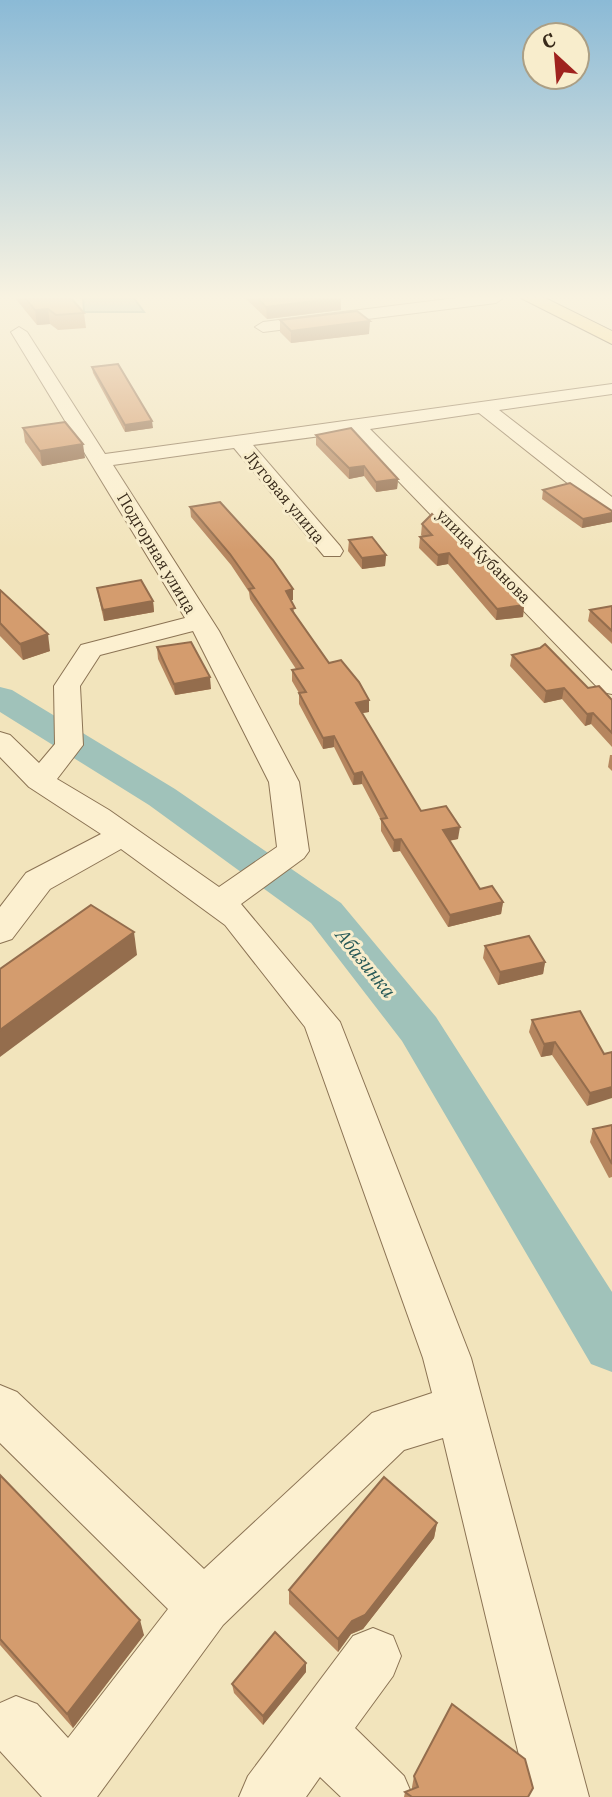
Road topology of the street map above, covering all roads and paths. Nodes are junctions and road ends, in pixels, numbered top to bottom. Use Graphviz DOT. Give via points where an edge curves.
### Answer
graph roads {
  1 [pos="51,382"];
  2 [pos="612,389"];
  3 [pos="484,408"];
  4 [pos="356,426"];
  5 [pos="239,442"];
  6 [pos="102,461"];
  7 [pos="612,507"];
  8 [pos="332,551"];
  9 [pos="199,622"];
  10 [pos="612,686"];
  11 [pos="0,741"];
  12 [pos="40,782"];
  13 [pos="123,835"];
  14 [pos="218,904"];
  15 [pos="0,931"];
  16 [pos="0,1409"];
  17 [pos="460,1409"];
  18 [pos="204,1606"];
  19 [pos="373,1656"];
  20 [pos="16,1725"];
  21 [pos="318,1733"];
  22 [pos="269,1797"];
  23 [pos="383,1797"];
  24 [pos="559,1797"];
  1 -- 6 [label="street, Подгорная улица"];
  2 -- 3 [label="street"];
  3 -- 4 [label="street"];
  3 -- 7 [label="street"];
  4 -- 5 [label="street"];
  4 -- 10 [label="street, улица Кубанова"];
  5 -- 6 [label="street"];
  5 -- 8 [label="street, Луговая улица"];
  6 -- 9 [label="street, Подгорная улица"];
  9 -- 12 [label="street" via="90,650 67,686 69,745"];
  9 -- 14 [label="street, Подгорная улица" via="284,782 293,851"];
  11 -- 12 [label="street"];
  12 -- 13 [label="street"];
  13 -- 14 [label="street"];
  13 -- 15 [label="street" via="38,881"];
  14 -- 17 [label="street" via="237,917 322,1022 447,1358"];
  16 -- 18 [label="street"];
  17 -- 18 [label="street" via="389,1430"];
  17 -- 24 [label="street"];
  18 -- 20 [label="street" via="70,1784"];
  19 -- 21 [label="street"];
  21 -- 22 [label="street"];
  21 -- 23 [label="street"];
}
